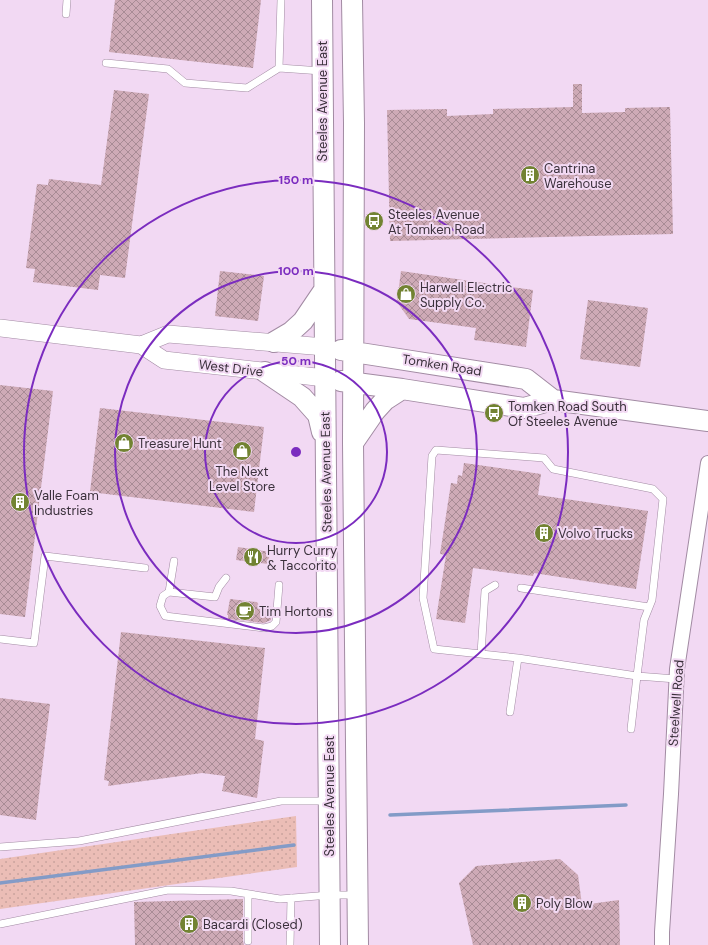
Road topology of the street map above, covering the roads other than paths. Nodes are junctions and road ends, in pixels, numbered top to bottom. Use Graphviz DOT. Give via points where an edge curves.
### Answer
graph roads {
  1 [pos="67,0"];
  2 [pos="281,0"];
  3 [pos="322,0"];
  4 [pos="352,0"];
  5 [pos="66,14"];
  6 [pos="106,62"];
  7 [pos="279,68"];
  8 [pos="322,71"];
  9 [pos="324,290"];
  10 [pos="0,328"];
  11 [pos="274,342"];
  12 [pos="141,345"];
  13 [pos="325,347"];
  14 [pos="354,352"];
  15 [pos="265,372"];
  16 [pos="325,378"];
  17 [pos="353,384"];
  18 [pos="402,389"];
  19 [pos="553,400"];
  20 [pos="708,421"];
  21 [pos="353,442"];
  22 [pos="326,443"];
  23 [pos="708,463"];
  24 [pos="174,561"];
  25 [pos="146,568"];
  26 [pos="226,578"];
  27 [pos="279,585"];
  28 [pos="496,585"];
  29 [pos="521,588"];
  30 [pos="169,592"];
  31 [pos="649,607"];
  32 [pos="0,639"];
  33 [pos="481,654"];
  34 [pos="518,658"];
  35 [pos="637,676"];
  36 [pos="676,679"];
  37 [pos="510,712"];
  38 [pos="631,730"];
  39 [pos="330,800"];
  40 [pos="0,847"];
  41 [pos="248,894"];
  42 [pos="330,895"];
  43 [pos="358,895"];
  44 [pos="291,898"];
  45 [pos="0,924"];
  46 [pos="248,942"];
  47 [pos="290,945"];
  48 [pos="330,945"];
  49 [pos="358,945"];
  50 [pos="662,945"];
  1 -- 5 [label="lane"];
  2 -- 7 [label="lane"];
  3 -- 8 [label="main road, Steeles Avenue East"];
  4 -- 14 [label="main road, Steeles Avenue East"];
  6 -- 7 [label="lane" via="168,69 185,84 247,88"];
  7 -- 8 [label="lane"];
  8 -- 9 [label="main road, Steeles Avenue East"];
  9 -- 11 [label="main road" via="303,321"];
  9 -- 13 [label="main road, Steeles Avenue East"];
  10 -- 12 [label="street, West Drive"];
  11 -- 12 [label="street, West Drive" via="168,334"];
  11 -- 13 [label="street, West Drive"];
  12 -- 15 [label="street, West Drive" via="164,360"];
  13 -- 14 [label="main road, Tomken Road"];
  13 -- 16 [label="main road, Steeles Avenue East"];
  14 -- 17 [label="main road, Steeles Avenue East"];
  14 -- 19 [label="main road, Tomken Road" via="526,379"];
  15 -- 16 [label="street, West Drive"];
  15 -- 22 [label="main road" via="302,397 318,415"];
  16 -- 17 [label="main road"];
  16 -- 22 [label="main road, Steeles Avenue East"];
  17 -- 18 [label="main road"];
  17 -- 21 [label="main road, Steeles Avenue East"];
  18 -- 19 [label="main road" via="524,408"];
  18 -- 21 [label="main road" via="385,400"];
  19 -- 20 [label="main road"];
  21 -- 43 [label="main road, Steeles Avenue East"];
  22 -- 39 [label="main road, Steeles Avenue East"];
  23 -- 36 [label="street, Steelwell Road"];
  24 -- 30 [label="lane"];
  25 -- 32 [label="lane" via="45,556 34,643"];
  26 -- 30 [label="lane" via="215,596"];
  27 -- 30 [label="lane" via="276,622 264,628 165,616 160,606 163,596"];
  28 -- 33 [label="lane" via="485,591"];
  29 -- 31 [label="lane"];
  31 -- 33 [label="lane" via="652,600 664,499 653,490 553,469 544,458 436,450 432,456 423,598 434,650"];
  31 -- 35 [label="lane" via="644,620"];
  33 -- 34 [label="lane"];
  34 -- 35 [label="lane"];
  34 -- 37 [label="lane"];
  35 -- 36 [label="lane"];
  35 -- 38 [label="lane"];
  36 -- 50 [label="street, Steelwell Road"];
  39 -- 40 [label="lane" via="281,801 78,841"];
  39 -- 42 [label="main road, Steeles Avenue East"];
  41 -- 44 [label="lane" via="280,899"];
  41 -- 45 [label="lane" via="231,891 168,890"];
  41 -- 46 [label="lane"];
  42 -- 43 [label="lane"];
  42 -- 44 [label="lane"];
  42 -- 48 [label="main road, Steeles Avenue East"];
  43 -- 49 [label="main road, Steeles Avenue East"];
  44 -- 47 [label="lane"];
}
